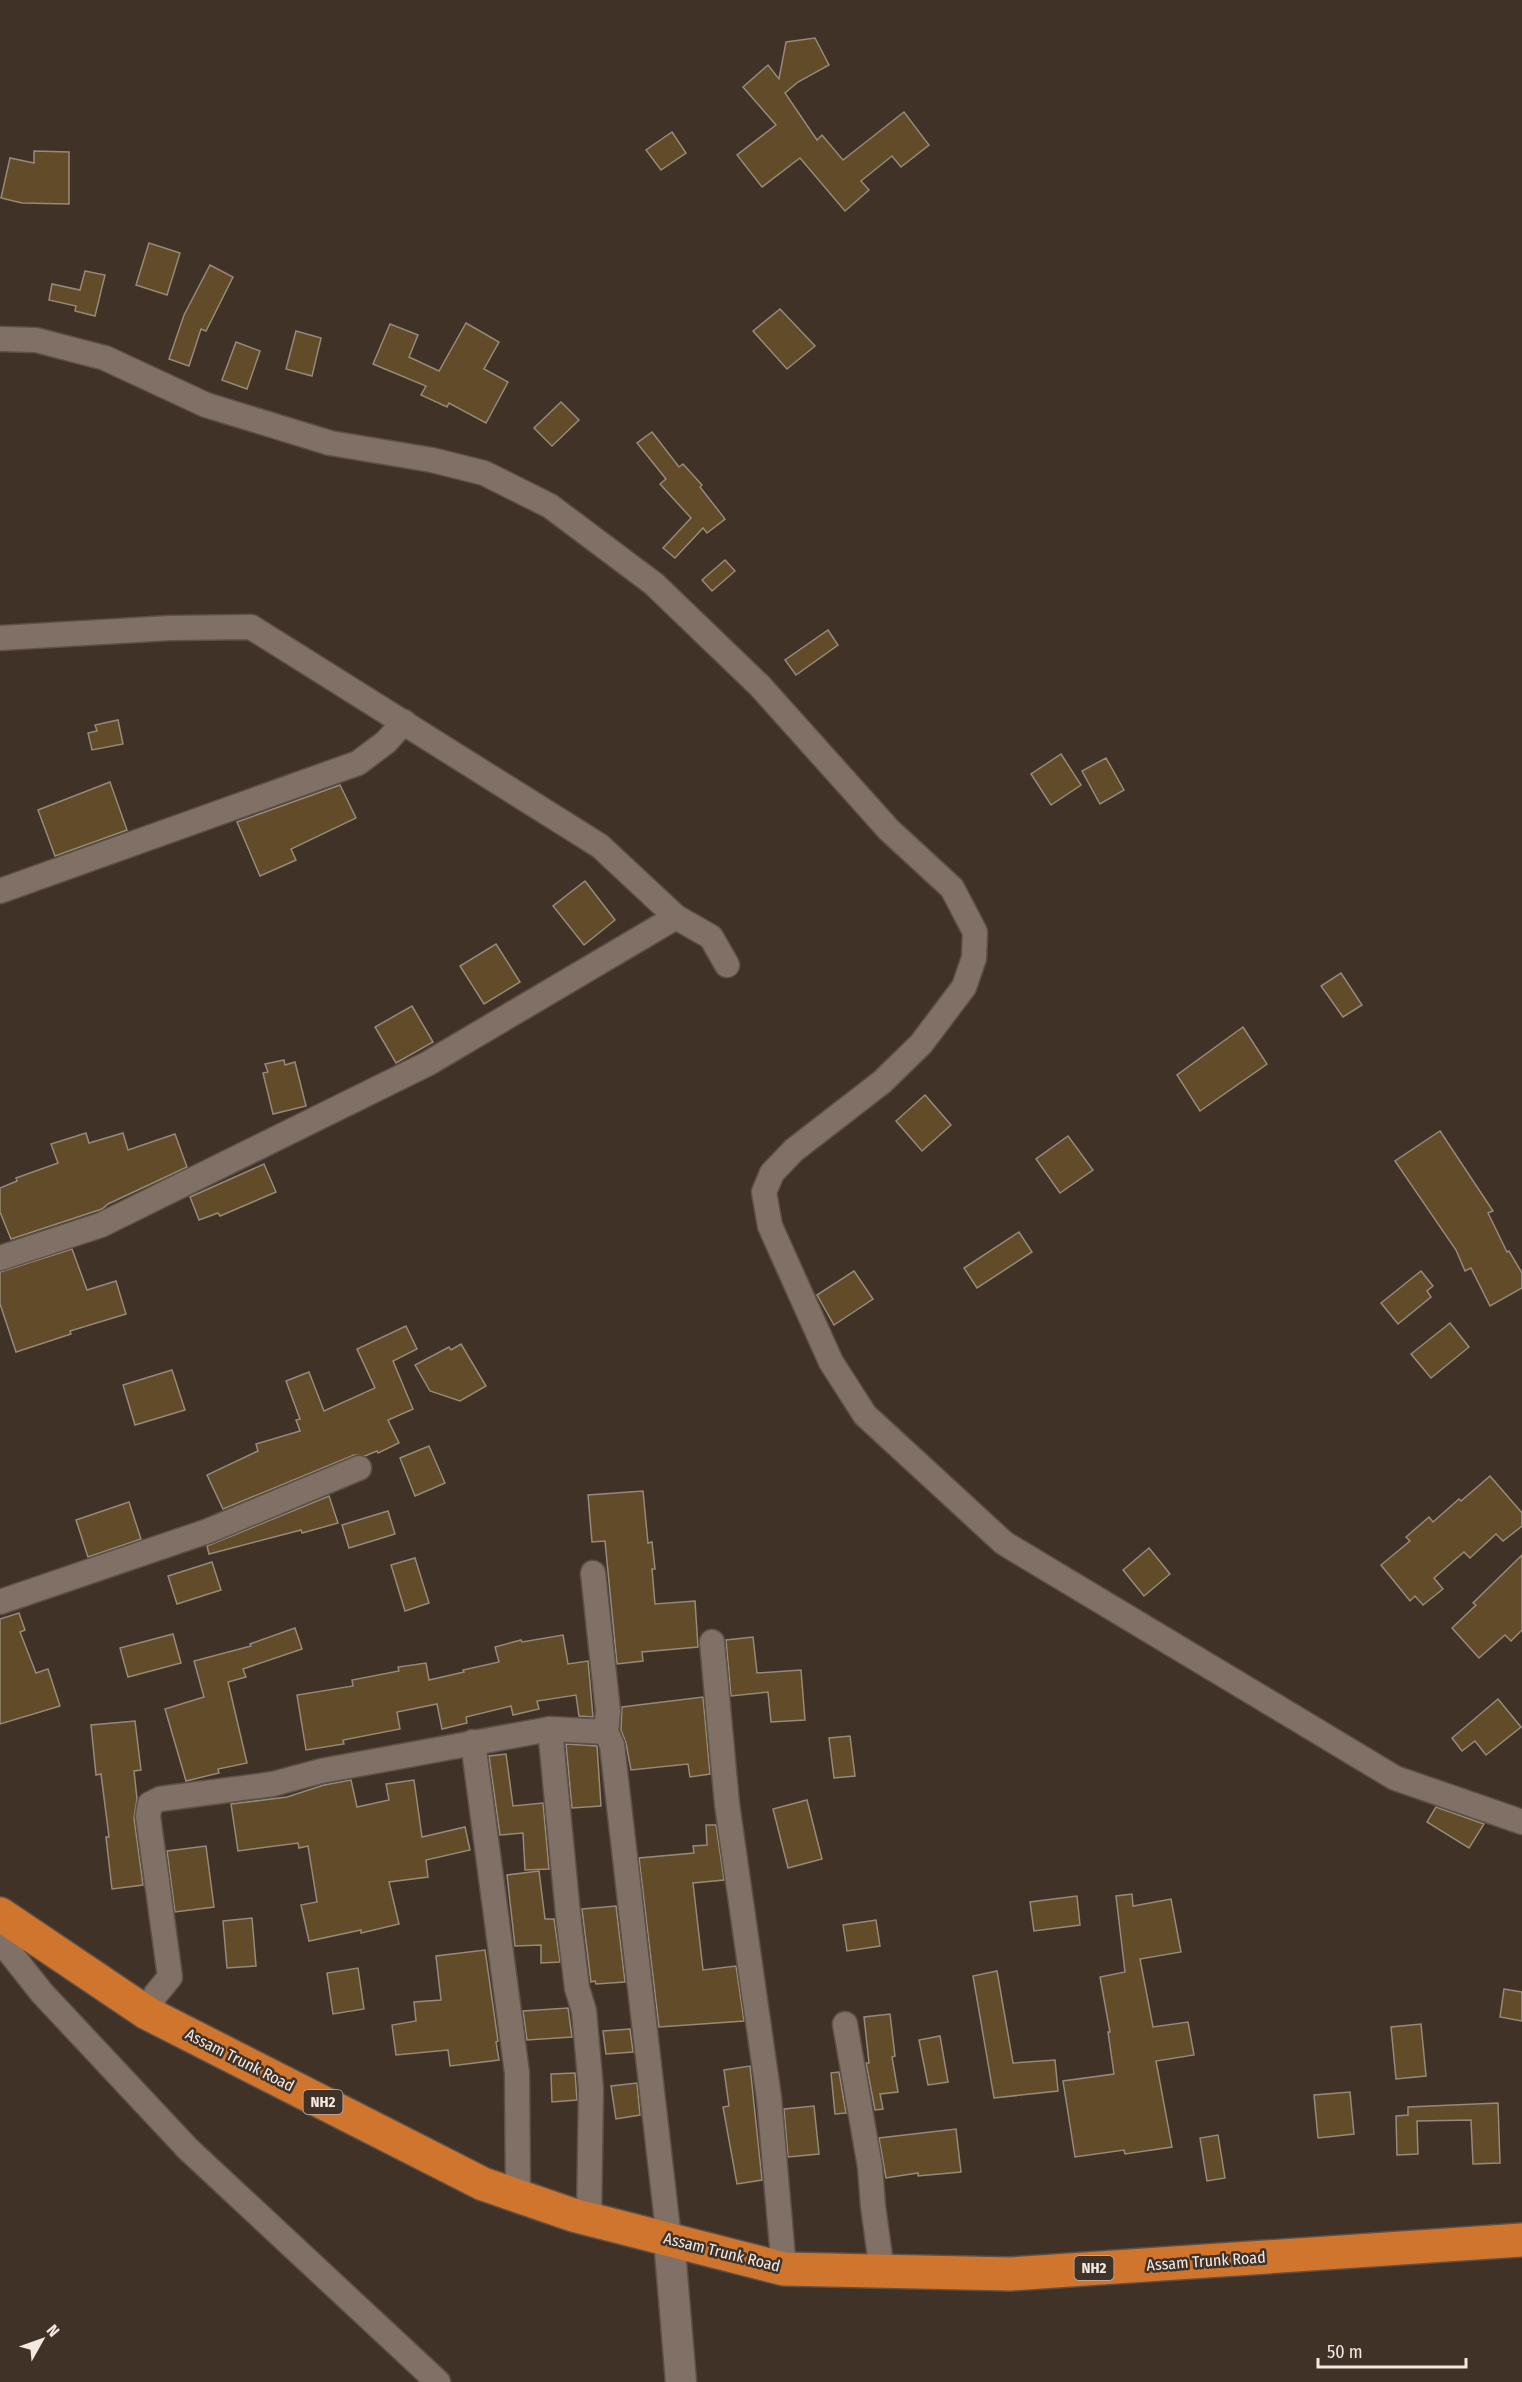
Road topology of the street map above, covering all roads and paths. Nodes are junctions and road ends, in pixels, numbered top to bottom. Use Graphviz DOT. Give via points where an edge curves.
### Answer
graph roads {
  1 [pos="0,339"];
  2 [pos="0,638"];
  3 [pos="404,722"];
  4 [pos="0,891"];
  5 [pos="676,918"];
  6 [pos="727,965"];
  7 [pos="0,1258"];
  8 [pos="359,1468"];
  9 [pos="593,1574"];
  10 [pos="0,1602"];
  11 [pos="712,1642"];
  12 [pos="550,1729"];
  13 [pos="606,1732"];
  14 [pos="473,1742"];
  15 [pos="1522,1822"];
  16 [pos="0,1914"];
  17 [pos="0,1940"];
  18 [pos="147,2013"];
  19 [pos="845,2024"];
  20 [pos="518,2196"];
  21 [pos="589,2219"];
  22 [pos="669,2239"];
  23 [pos="1522,2240"];
  24 [pos="784,2269"];
  25 [pos="882,2271"];
  26 [pos="438,2382"];
  27 [pos="681,2382"];
  1 -- 15 [label="street" via="36,340 105,358 206,405 330,443 432,460 484,474 550,506 654,584 760,686 889,830 952,888 975,932 974,958 964,987 921,1044 882,1082 794,1150 772,1173 764,1192 770,1226 831,1362 866,1415 1004,1544 1395,1778"];
  2 -- 3 [label="street" via="251,627"];
  3 -- 4 [label="street" via="358,763"];
  3 -- 5 [label="street" via="600,846"];
  5 -- 6 [label="street" via="711,937"];
  5 -- 7 [label="street" via="427,1064 101,1225"];
  8 -- 10 [label="street" via="208,1531"];
  9 -- 13 [label="street" via="608,1711"];
  11 -- 24 [label="street" via="727,1804 769,2098"];
  12 -- 13 [label="street"];
  12 -- 14 [label="street"];
  12 -- 21 [label="street" via="591,2090"];
  13 -- 22 [label="street" via="612,1745"];
  14 -- 18 [label="street" via="273,1784 160,1799 150,1804 148,1816 170,1977"];
  14 -- 20 [label="street" via="517,2073"];
  16 -- 18 [label="highway, Assam Trunk Road / NH2"];
  17 -- 26 [label="street" via="42,1993 188,2149"];
  18 -- 20 [label="highway, Assam Trunk Road / NH2" via="483,2184"];
  19 -- 25 [label="street" via="870,2167"];
  20 -- 21 [label="highway, Assam Trunk Road / NH2"];
  21 -- 22 [label="highway, Assam Trunk Road / NH2"];
  22 -- 24 [label="highway, Assam Trunk Road / NH2"];
  22 -- 27 [label="street"];
  23 -- 25 [label="highway, Assam Trunk Road / NH2" via="1010,2274"];
  24 -- 25 [label="highway, Assam Trunk Road / NH2"];
}
